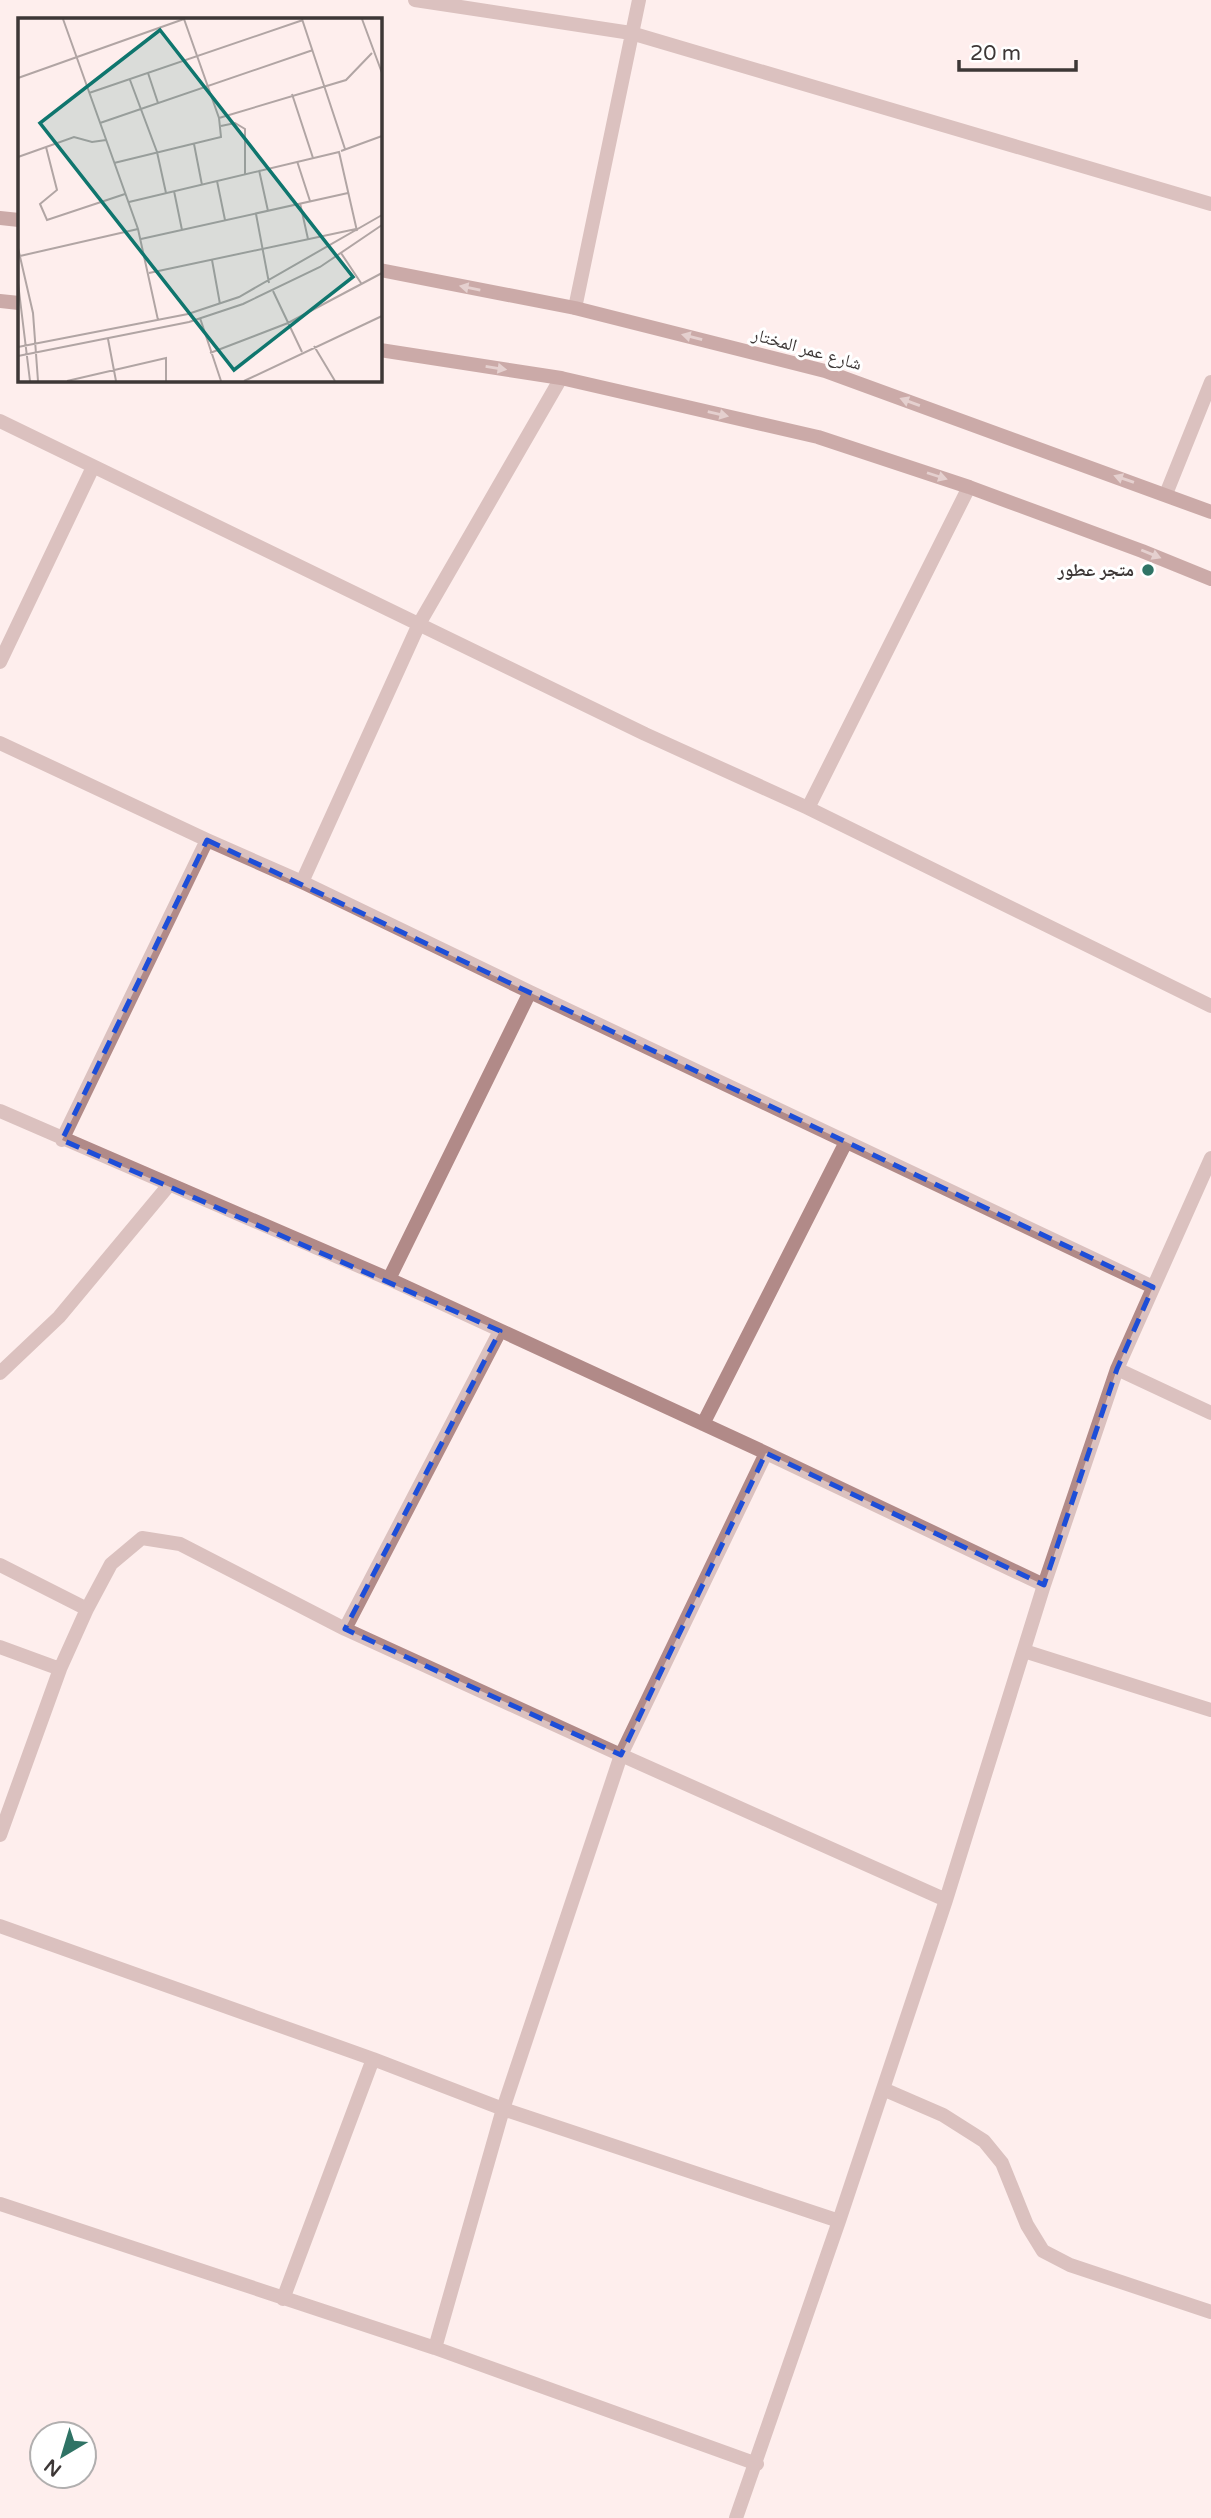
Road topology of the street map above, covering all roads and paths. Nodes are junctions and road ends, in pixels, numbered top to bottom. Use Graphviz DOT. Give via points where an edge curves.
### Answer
graph roads {
  1 [pos="415,0"];
  2 [pos="639,0"];
  3 [pos="631,33"];
  4 [pos="1211,204"];
  5 [pos="0,218"];
  6 [pos="18,220"];
  7 [pos="382,270"];
  8 [pos="0,301"];
  9 [pos="18,303"];
  10 [pos="575,308"];
  11 [pos="382,350"];
  12 [pos="561,378"];
  13 [pos="1211,382"];
  14 [pos="0,421"];
  15 [pos="93,467"];
  16 [pos="969,487"];
  17 [pos="1166,494"];
  18 [pos="1211,512"];
  19 [pos="1211,579"];
  20 [pos="419,624"];
  21 [pos="0,662"];
  22 [pos="0,743"];
  23 [pos="808,808"];
  24 [pos="207,840"];
  25 [pos="302,882"];
  26 [pos="530,992"];
  27 [pos="1211,1006"];
  28 [pos="0,1111"];
  29 [pos="62,1140"];
  30 [pos="846,1142"];
  31 [pos="1211,1158"];
  32 [pos="169,1185"];
  33 [pos="389,1279"];
  34 [pos="1153,1287"];
  35 [pos="500,1331"];
  36 [pos="1117,1369"];
  37 [pos="0,1373"];
  38 [pos="1211,1413"];
  39 [pos="703,1424"];
  40 [pos="766,1453"];
  41 [pos="0,1565"];
  42 [pos="1044,1585"];
  43 [pos="87,1609"];
  44 [pos="345,1629"];
  45 [pos="0,1647"];
  46 [pos="1024,1651"];
  47 [pos="60,1670"];
  48 [pos="1211,1710"];
  49 [pos="621,1755"];
  50 [pos="0,1835"];
  51 [pos="946,1900"];
  52 [pos="0,1926"];
  53 [pos="373,2059"];
  54 [pos="883,2090"];
  55 [pos="503,2109"];
  56 [pos="0,2204"];
  57 [pos="839,2221"];
  58 [pos="284,2299"];
  59 [pos="1211,2312"];
  60 [pos="435,2348"];
  61 [pos="757,2464"];
  62 [pos="736,2518"];
  1 -- 3 [label="street"];
  2 -- 3 [label="street"];
  3 -- 4 [label="street"];
  3 -- 10 [label="street"];
  5 -- 6 [label="street"];
  10 -- 7 [label="street, شارع عمر المختار, one-way"];
  8 -- 9 [label="street"];
  17 -- 10 [label="street, شارع عمر المختار, one-way" via="825,371"];
  11 -- 12 [label="street, one-way"];
  12 -- 16 [label="street, one-way" via="818,437"];
  12 -- 20 [label="street"];
  13 -- 17 [label="street"];
  14 -- 15 [label="street"];
  15 -- 20 [label="street"];
  15 -- 21 [label="street"];
  16 -- 19 [label="street, one-way"];
  16 -- 23 [label="street"];
  17 -- 18 [label="street, شارع عمر المختار"];
  20 -- 23 [label="street"];
  20 -- 25 [label="street"];
  22 -- 24 [label="street"];
  23 -- 27 [label="street"];
  24 -- 25 [label="street"];
  24 -- 29 [label="street"];
  25 -- 26 [label="street"];
  26 -- 30 [label="street"];
  26 -- 33 [label="street"];
  28 -- 29 [label="street"];
  29 -- 32 [label="street"];
  30 -- 34 [label="street"];
  30 -- 39 [label="street"];
  31 -- 34 [label="street"];
  32 -- 33 [label="street"];
  32 -- 37 [label="street" via="59,1317"];
  33 -- 35 [label="street"];
  34 -- 36 [label="street"];
  35 -- 39 [label="street"];
  35 -- 44 [label="street"];
  36 -- 38 [label="street"];
  36 -- 42 [label="street"];
  39 -- 40 [label="street"];
  40 -- 42 [label="street"];
  40 -- 49 [label="street"];
  41 -- 43 [label="street"];
  42 -- 46 [label="street"];
  43 -- 44 [label="street" via="111,1564 142,1538 180,1544"];
  43 -- 47 [label="street"];
  44 -- 49 [label="street"];
  45 -- 47 [label="street"];
  46 -- 48 [label="street"];
  46 -- 51 [label="street"];
  47 -- 50 [label="street"];
  49 -- 51 [label="street"];
  49 -- 55 [label="street"];
  51 -- 54 [label="street"];
  52 -- 53 [label="street"];
  53 -- 55 [label="street"];
  53 -- 58 [label="street"];
  54 -- 57 [label="street"];
  54 -- 59 [label="street" via="943,2115 984,2141 1002,2163 1027,2225 1043,2251 1070,2265"];
  55 -- 57 [label="street"];
  55 -- 60 [label="street"];
  56 -- 58 [label="street"];
  57 -- 61 [label="street"];
  58 -- 60 [label="street"];
  60 -- 61 [label="street"];
  61 -- 62 [label="street"];
}
